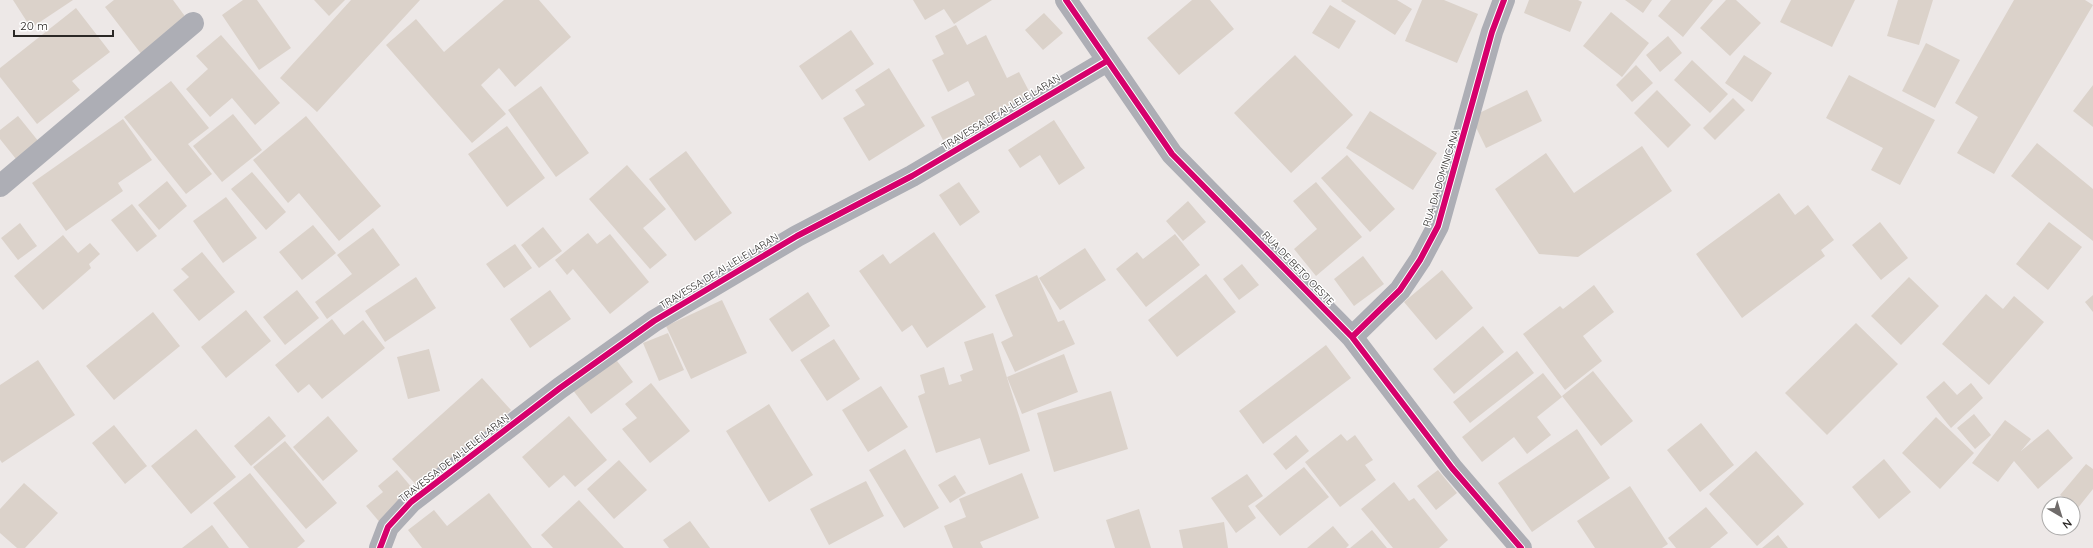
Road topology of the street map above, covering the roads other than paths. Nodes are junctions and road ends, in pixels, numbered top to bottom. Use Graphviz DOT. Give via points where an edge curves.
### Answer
graph roads {
  1 [pos="1066,0"];
  2 [pos="1504,0"];
  3 [pos="193,23"];
  4 [pos="1107,61"];
  5 [pos="0,186"];
  6 [pos="1352,337"];
  7 [pos="380,548"];
  8 [pos="1521,548"];
  1 -- 4 [label="street, RUA DE BETO OESTE"];
  2 -- 6 [label="street, RUA DA DOMINICANA" via="1492,32 1438,226 1400,290"];
  3 -- 5 [label="street"];
  4 -- 6 [label="street, RUA DE BETO OESTE" via="1172,154"];
  4 -- 7 [label="street, TRAVESSA DE AI-LELE LARAN" via="912,176 797,236 654,321 560,388 411,502 388,527"];
  6 -- 8 [label="street, RUA DE BETO OESTE" via="1452,468"];
}
